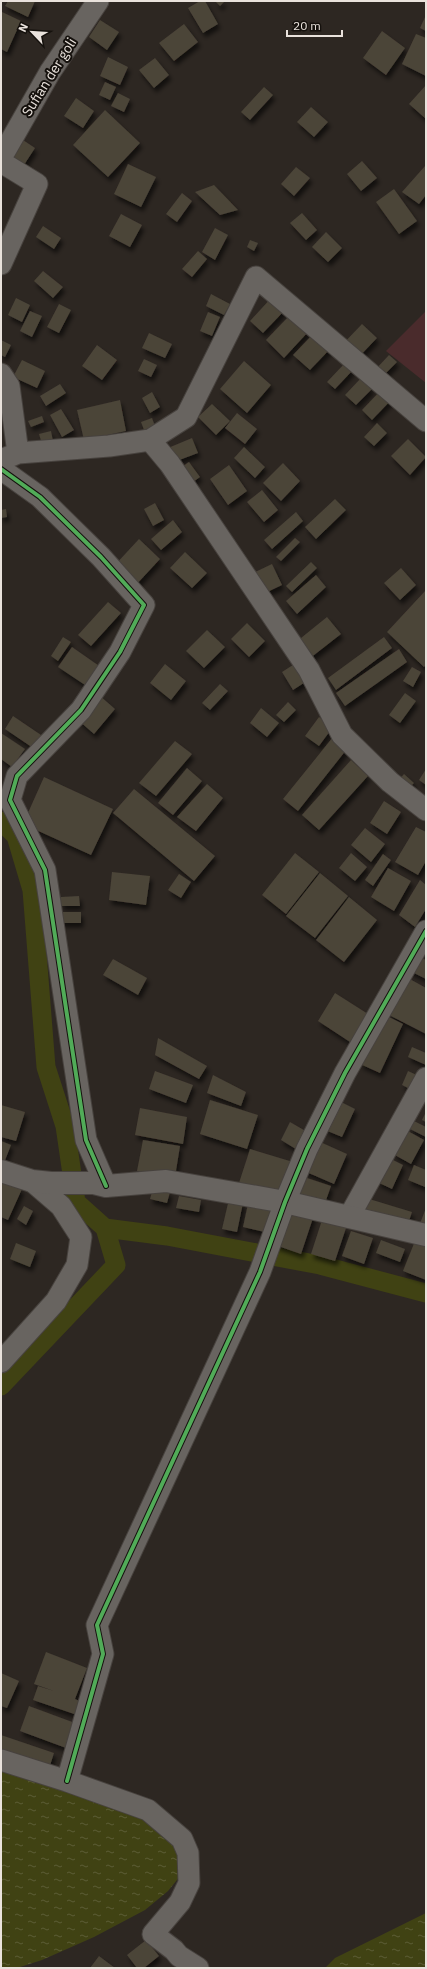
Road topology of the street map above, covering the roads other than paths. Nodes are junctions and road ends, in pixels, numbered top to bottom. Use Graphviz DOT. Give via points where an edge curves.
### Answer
graph roads {
  1 [pos="98,1"];
  2 [pos="1,153"];
  3 [pos="1,162"];
  4 [pos="1,264"];
  5 [pos="1,374"];
  6 [pos="426,421"];
  7 [pos="150,440"];
  8 [pos="10,456"];
  9 [pos="1,469"];
  10 [pos="426,810"];
  11 [pos="426,931"];
  12 [pos="426,1078"];
  13 [pos="1,1171"];
  14 [pos="42,1182"];
  15 [pos="100,1185"];
  16 [pos="285,1202"];
  17 [pos="349,1217"];
  18 [pos="426,1235"];
  19 [pos="1,1362"];
  20 [pos="1,1760"];
  21 [pos="67,1781"];
  22 [pos="198,1968"];
  1 -- 2 [label="street, Sufian der goli" via="50,72 5,151"];
  3 -- 4 [label="street" via="37,184"];
  5 -- 8 [label="street" via="9,386"];
  6 -- 7 [label="street" via="256,277 186,417"];
  7 -- 8 [label="street"];
  7 -- 10 [label="street" via="178,476 308,670 342,735 390,782"];
  9 -- 15 [label="street" via="40,497 101,557 144,605 120,652 81,710 17,776 10,800 45,870 86,1140"];
  11 -- 16 [label="street" via="345,1073 307,1149"];
  12 -- 17 [label="street"];
  13 -- 14 [label="street"];
  14 -- 15 [label="street"];
  14 -- 19 [label="street" via="81,1237 77,1265 56,1301"];
  15 -- 16 [label="street" via="166,1181"];
  16 -- 17 [label="street"];
  16 -- 21 [label="street" via="260,1272 97,1625 103,1654"];
  17 -- 18 [label="street"];
  20 -- 21 [label="street"];
  21 -- 22 [label="street" via="148,1810 182,1839 188,1853 189,1882 180,1902 153,1934 178,1956"];
}
